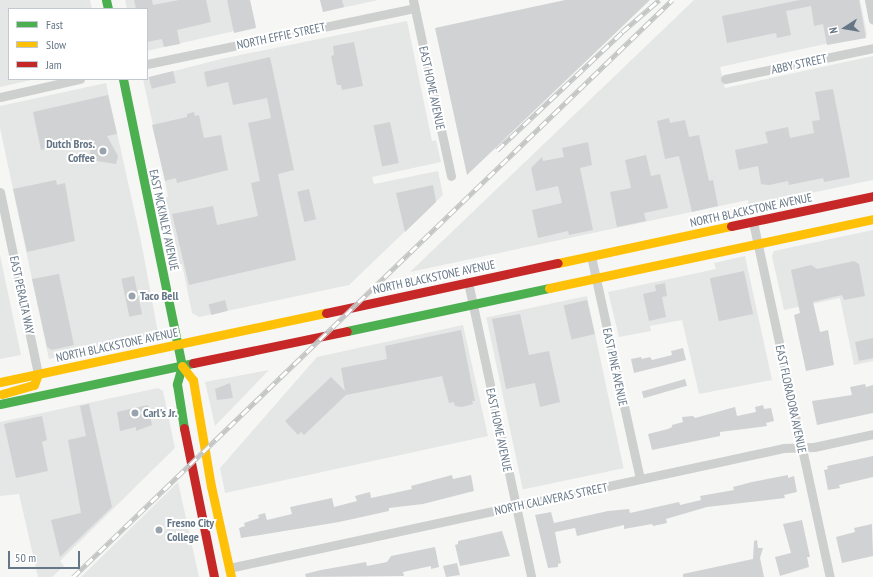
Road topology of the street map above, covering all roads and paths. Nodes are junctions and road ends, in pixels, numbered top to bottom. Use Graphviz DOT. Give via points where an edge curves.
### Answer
graph roads {
  1 [pos="869,0"];
  2 [pos="413,4"];
  3 [pos="873,20"];
  4 [pos="873,48"];
  5 [pos="148,64"];
  6 [pos="726,79"];
  7 [pos="76,80"];
  8 [pos="122,80"];
  9 [pos="0,97"];
  10 [pos="451,176"];
  11 [pos="0,192"];
  12 [pos="873,196"];
  13 [pos="873,219"];
  14 [pos="753,222"];
  15 [pos="758,243"];
  16 [pos="591,256"];
  17 [pos="595,278"];
  18 [pos="468,282"];
  19 [pos="472,303"];
  20 [pos="178,344"];
  21 [pos="182,366"];
  22 [pos="38,374"];
  23 [pos="2,382"];
  24 [pos="0,395"];
  25 [pos="0,404"];
  26 [pos="873,434"];
  27 [pos="802,447"];
  28 [pos="640,479"];
  29 [pos="196,492"];
  30 [pos="516,507"];
  31 [pos="230,572"];
  32 [pos="214,576"];
  33 [pos="531,577"];
  34 [pos="830,577"];
  1 -- 3 [label="street"];
  2 -- 5 [label="street, NORTH EFFIE STREET"];
  2 -- 10 [label="street, EAST HOME AVENUE"];
  4 -- 6 [label="street, ABBY STREET"];
  7 -- 9 [label="street"];
  8 -- 20 [label="main road, EAST MCKINLEY AVENUE"];
  11 -- 22 [label="street, EAST PERALTA WAY"];
  12 -- 14 [label="main road, NORTH BLACKSTONE AVENUE"];
  13 -- 15 [label="main road"];
  14 -- 15 [label="street, EAST FLORADORA AVENUE"];
  14 -- 16 [label="main road, NORTH BLACKSTONE AVENUE"];
  15 -- 17 [label="main road"];
  15 -- 27 [label="street, EAST FLORADORA AVENUE"];
  16 -- 17 [label="street, EAST PINE AVENUE"];
  16 -- 18 [label="main road, NORTH BLACKSTONE AVENUE"];
  17 -- 19 [label="main road"];
  17 -- 28 [label="street, EAST PINE AVENUE"];
  18 -- 19 [label="street, EAST HOME AVENUE"];
  18 -- 20 [label="main road, NORTH BLACKSTONE AVENUE"];
  19 -- 21 [label="main road"];
  19 -- 30 [label="street, EAST HOME AVENUE"];
  20 -- 21 [label="main road, EAST MCKINLEY AVENUE"];
  20 -- 22 [label="main road, NORTH BLACKSTONE AVENUE"];
  21 -- 25 [label="main road"];
  21 -- 29 [label="main road, EAST MCKINLEY AVENUE" via="177,384"];
  21 -- 31 [label="main road, EAST MCKINLEY AVENUE" via="193,380 211,486"];
  22 -- 23 [label="main road, NORTH BLACKSTONE AVENUE"];
  22 -- 24 [label="main road" via="36,383 29,388"];
  26 -- 27 [label="street, NORTH CALAVERAS STREET"];
  27 -- 28 [label="street, NORTH CALAVERAS STREET" via="784,448"];
  27 -- 34 [label="street, EAST FLORADORA AVENUE"];
  28 -- 30 [label="street, NORTH CALAVERAS STREET"];
  29 -- 31 [label="main road" via="208,517 220,559"];
  29 -- 32 [label="main road, EAST MCKINLEY AVENUE"];
  30 -- 31 [label="street, NORTH CALAVERAS STREET"];
  30 -- 33 [label="street, EAST HOME AVENUE"];
}
